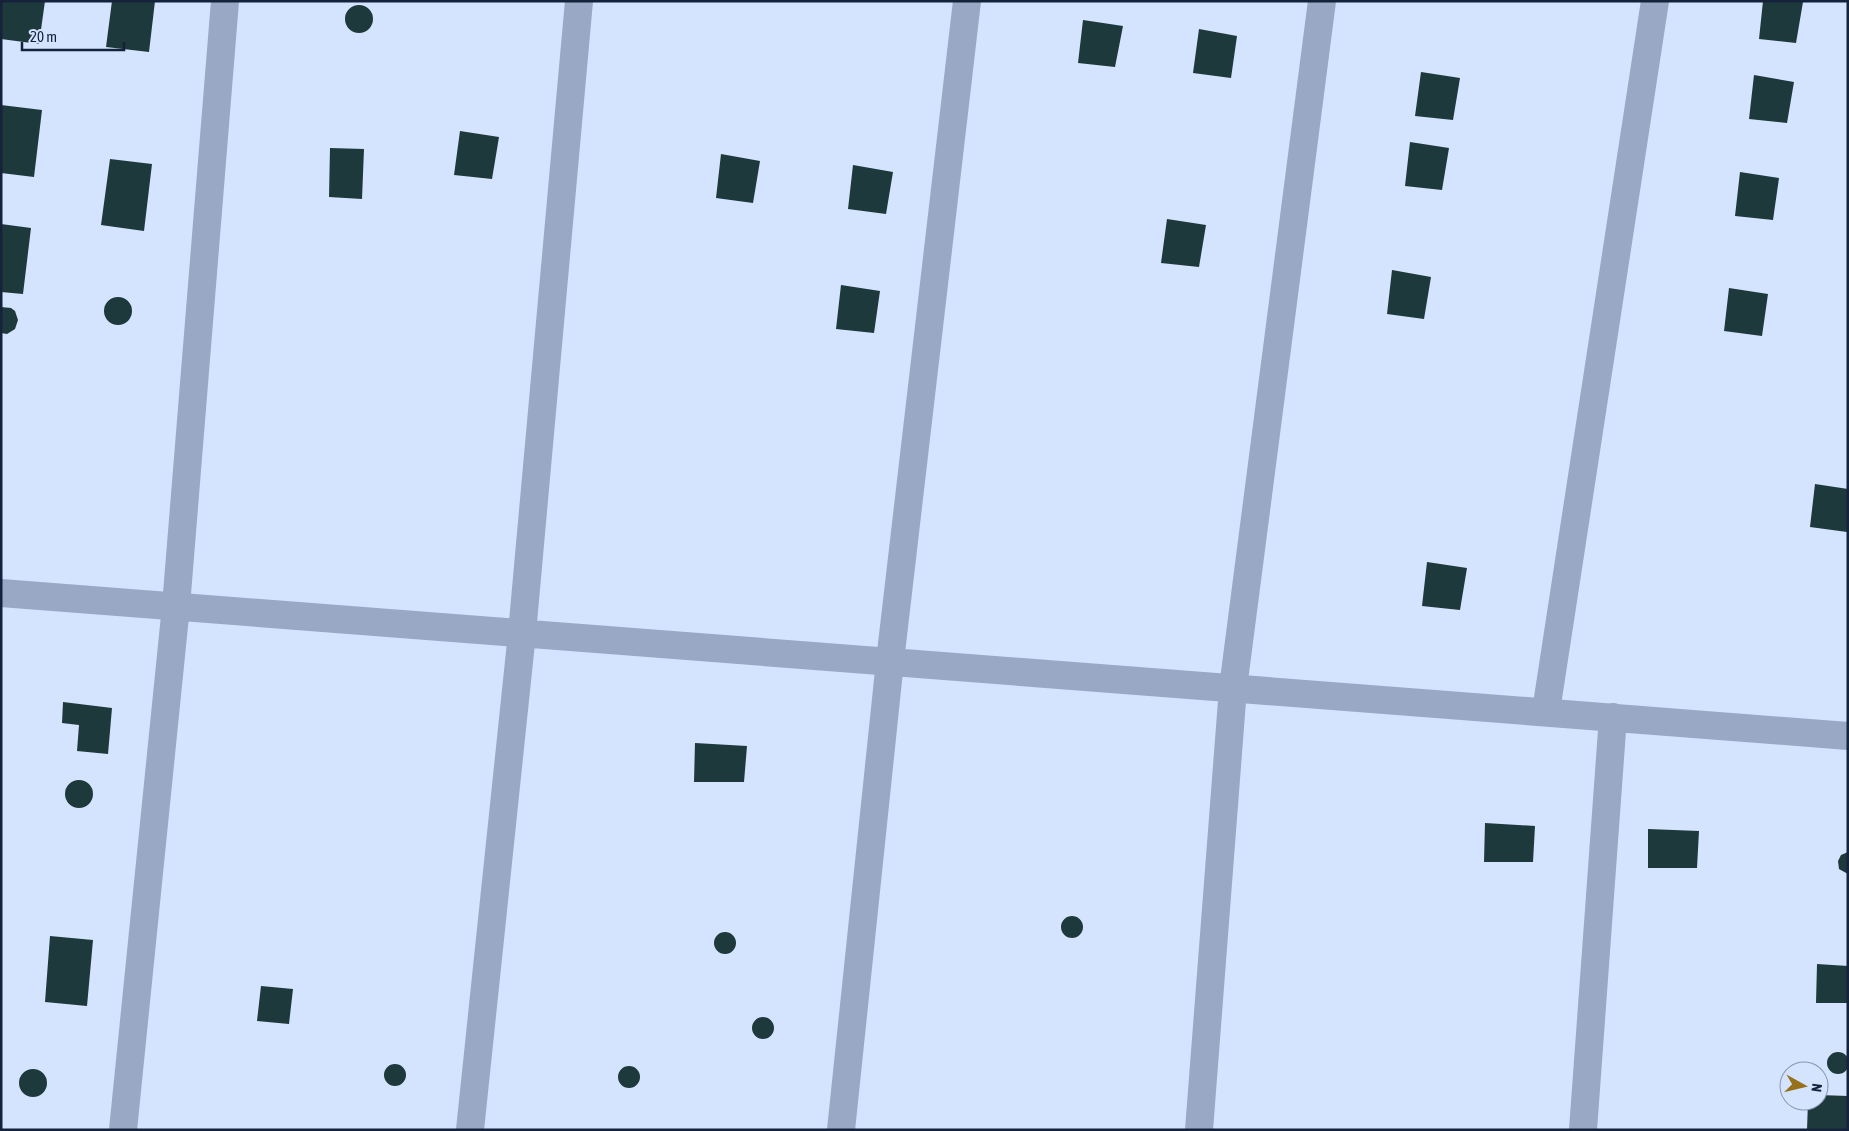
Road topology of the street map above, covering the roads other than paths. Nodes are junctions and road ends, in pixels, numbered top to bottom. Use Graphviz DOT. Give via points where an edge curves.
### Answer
graph roads {
  1 [pos="225,1"];
  2 [pos="579,1"];
  3 [pos="967,1"];
  4 [pos="1322,1"];
  5 [pos="1655,1"];
  6 [pos="1,593"];
  7 [pos="176,606"];
  8 [pos="522,633"];
  9 [pos="890,661"];
  10 [pos="1233,688"];
  11 [pos="1546,712"];
  12 [pos="1613,717"];
  13 [pos="1848,736"];
  14 [pos="123,1130"];
  15 [pos="470,1130"];
  16 [pos="841,1130"];
  17 [pos="1199,1130"];
  18 [pos="1583,1130"];
  1 -- 7 [label="street"];
  2 -- 8 [label="street"];
  3 -- 9 [label="street"];
  4 -- 10 [label="street"];
  5 -- 11 [label="street"];
  6 -- 7 [label="street"];
  7 -- 8 [label="street"];
  7 -- 14 [label="street"];
  8 -- 9 [label="street"];
  8 -- 15 [label="street"];
  9 -- 10 [label="street"];
  9 -- 16 [label="street"];
  10 -- 11 [label="street"];
  10 -- 17 [label="street"];
  11 -- 12 [label="street"];
  12 -- 13 [label="street"];
  12 -- 18 [label="street"];
}
